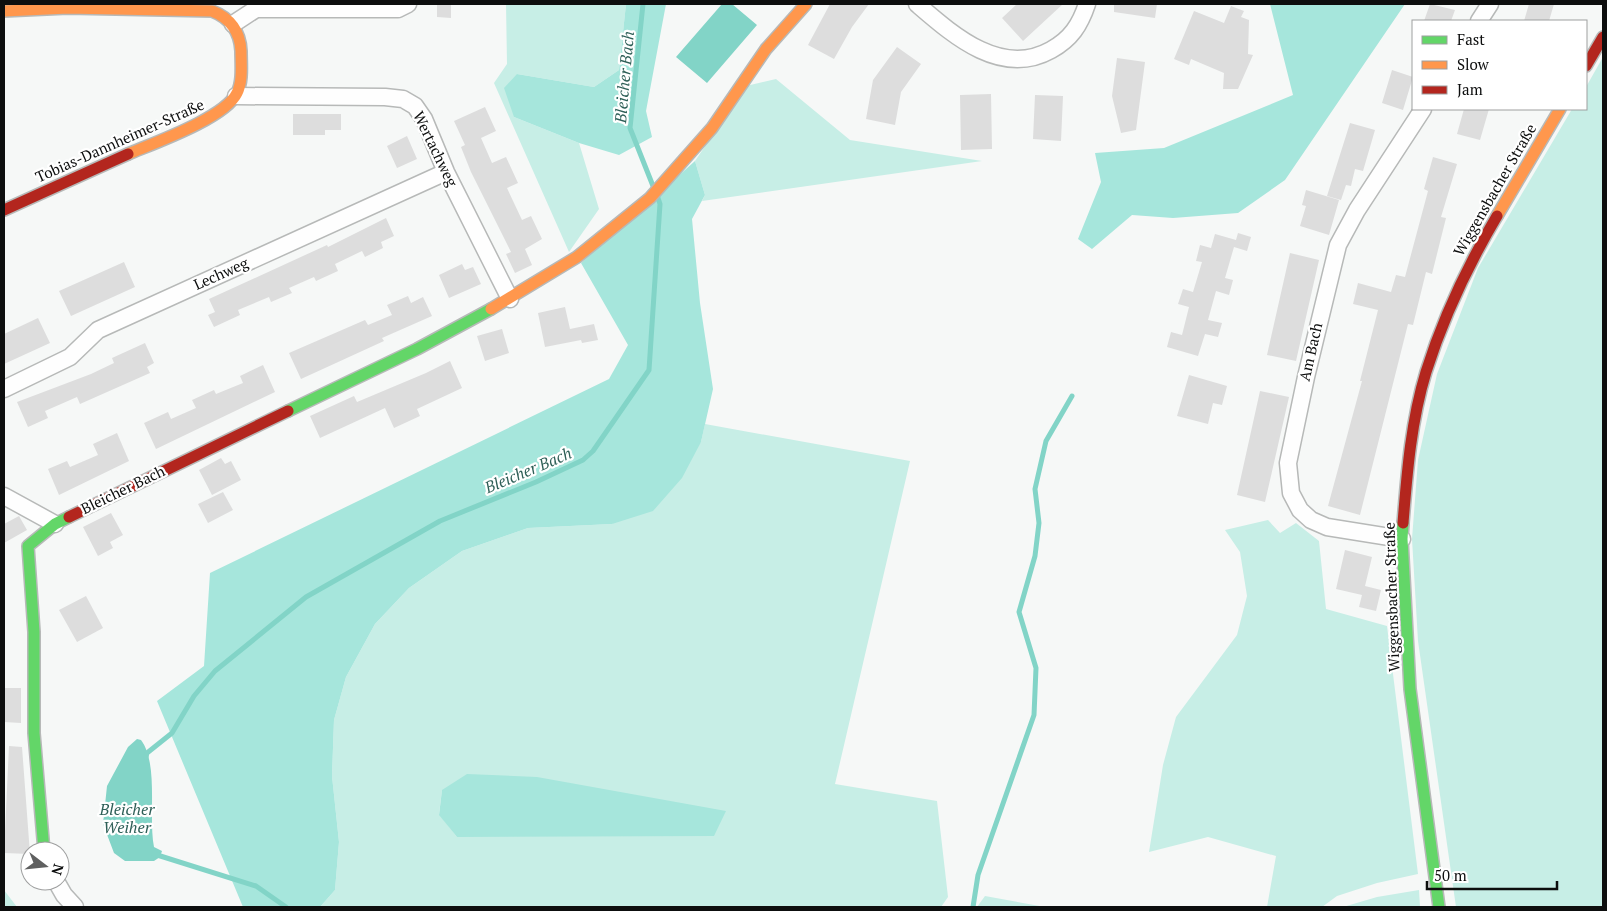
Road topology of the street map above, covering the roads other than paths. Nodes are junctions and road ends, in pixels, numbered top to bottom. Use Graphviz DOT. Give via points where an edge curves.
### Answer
graph roads {
  1 [pos="408,4"];
  2 [pos="806,4"];
  3 [pos="917,4"];
  4 [pos="1087,4"];
  5 [pos="1490,4"];
  6 [pos="4,11"];
  7 [pos="1480,20"];
  8 [pos="233,24"];
  9 [pos="1603,37"];
  10 [pos="1587,64"];
  11 [pos="236,96"];
  12 [pos="1422,110"];
  13 [pos="1559,110"];
  14 [pos="446,172"];
  15 [pos="4,210"];
  16 [pos="510,299"];
  17 [pos="4,389"];
  18 [pos="4,496"];
  19 [pos="55,524"];
  20 [pos="1402,539"];
  21 [pos="43,841"];
  22 [pos="62,891"];
  23 [pos="74,907"];
  24 [pos="1439,907"];
  1 -- 8 [label="street" via="398,9 256,9"];
  2 -- 16 [label="street, Bleicher Bach" via="766,49 712,128 650,198 577,257"];
  3 -- 4 [label="street" via="955,37 986,53 1016,61 1037,58 1070,36 1081,24"];
  5 -- 7 [label="street"];
  6 -- 8 [label="street" via="68,8 212,11 224,15"];
  8 -- 11 [label="street" via="241,40 241,74"];
  9 -- 10 [label="street"];
  11 -- 14 [label="street, Wertachweg" via="403,99 415,106 424,119"];
  11 -- 15 [label="street, Tobias-Dannheimer-Straße" via="227,107 208,119"];
  12 -- 20 [label="street, Am Bach" via="1338,245 1288,463 1291,493 1300,510 1312,520 1327,527"];
  13 -- 20 [label="street, Wiggensbacher Straße" via="1469,263 1426,373 1408,460"];
  14 -- 16 [label="street, Wertachweg"];
  14 -- 17 [label="street, Lechweg" via="98,330 70,357"];
  16 -- 19 [label="street, Bleicher Bach" via="417,349"];
  18 -- 19 [label="street"];
  19 -- 21 [label="street" via="28,546 34,632 34,733"];
  20 -- 24 [label="street, Wiggensbacher Straße" via="1410,689"];
  22 -- 23 [label="street"];
}
